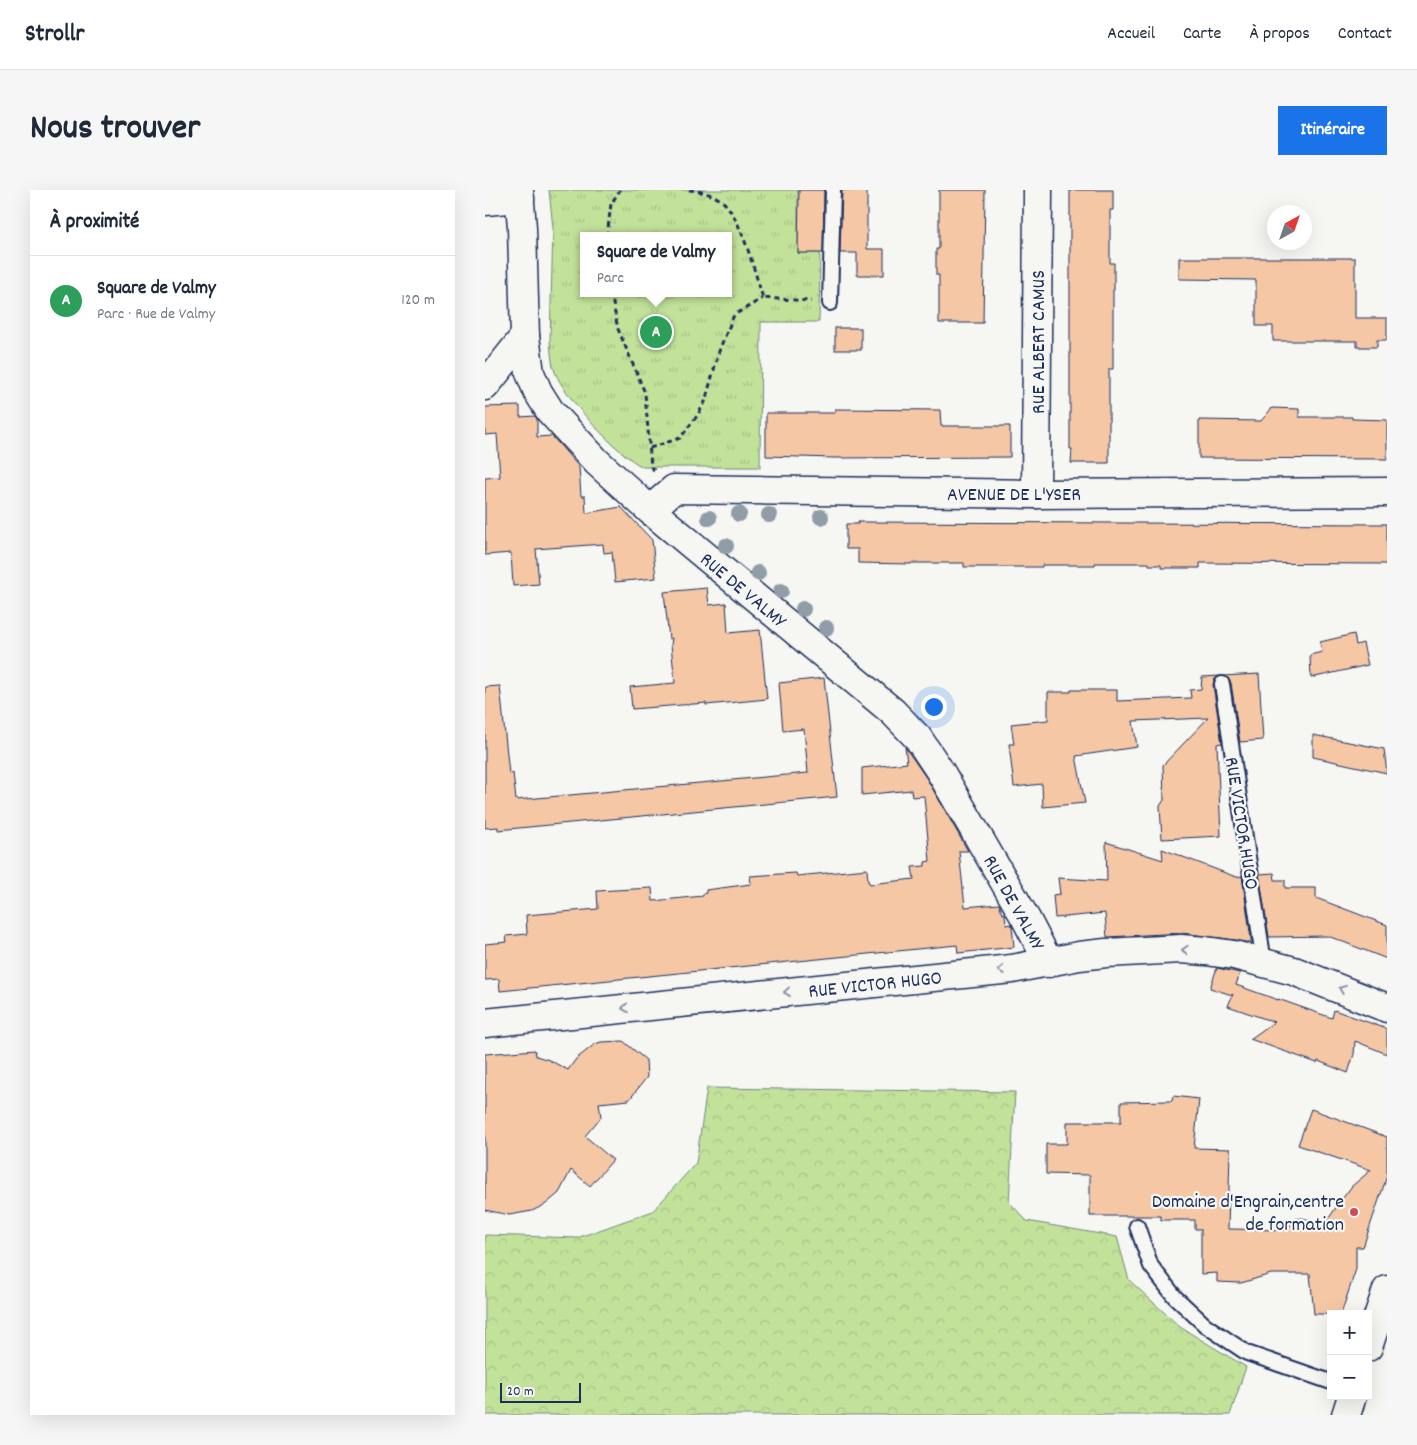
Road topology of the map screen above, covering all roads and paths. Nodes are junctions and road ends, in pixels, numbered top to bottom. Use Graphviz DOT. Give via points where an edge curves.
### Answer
graph roads {
  1 [pos="620,190"];
  2 [pos="689,190"];
  3 [pos="833,190"];
  4 [pos="1038,190"];
  5 [pos="519,194"];
  6 [pos="485,201"];
  7 [pos="608,232"];
  8 [pos="612,297"];
  9 [pos="763,298"];
  10 [pos="830,303"];
  11 [pos="525,336"];
  12 [pos="485,386"];
  13 [pos="650,448"];
  14 [pos="673,489"];
  15 [pos="1387,492"];
  16 [pos="1036,494"];
  17 [pos="650,510"];
  18 [pos="1222,684"];
  19 [pos="1049,963"];
  20 [pos="1264,963"];
  21 [pos="1387,1008"];
  22 [pos="485,1023"];
  23 [pos="1137,1226"];
  24 [pos="1387,1290"];
  25 [pos="1372,1335"];
  26 [pos="1327,1381"];
  27 [pos="1351,1400"];
  28 [pos="1346,1415"];
  1 -- 7 [label="path" via="611,204"];
  2 -- 9 [label="path" via="700,191 722,202 737,222"];
  3 -- 10 [label="lane"];
  4 -- 16 [label="street, RUE ALBERT CAMUS"];
  5 -- 6 [label="street"];
  5 -- 11 [label="street, RUE DE VALMY"];
  8 -- 13 [label="path" via="617,329 645,393"];
  9 -- 10 [label="path"];
  9 -- 13 [label="path" via="734,316 720,348 705,402 697,416 680,438"];
  11 -- 12 [label="street"];
  11 -- 17 [label="street, RUE DE VALMY" via="530,373 550,411 597,462"];
  13 -- 14 [label="path" via="651,467"];
  14 -- 16 [label="street, AVENUE DE L'YSER"];
  14 -- 17 [label="street"];
  15 -- 16 [label="street, AVENUE DE L'YSER"];
  17 -- 19 [label="street, RUE DE VALMY" via="893,712 918,738"];
  18 -- 20 [label="lane, RUE VICTOR HUGO"];
  20 -- 19 [label="street, RUE VICTOR HUGO, one-way" via="1234,955 1181,949 1106,953"];
  19 -- 22 [label="street, RUE VICTOR HUGO, one-way"];
  21 -- 20 [label="street, RUE VICTOR HUGO, one-way"];
  23 -- 26 [label="lane" via="1151,1266 1175,1297 1205,1325 1247,1353"];
  24 -- 25 [label="street"];
  27 -- 28 [label="street"];
}
